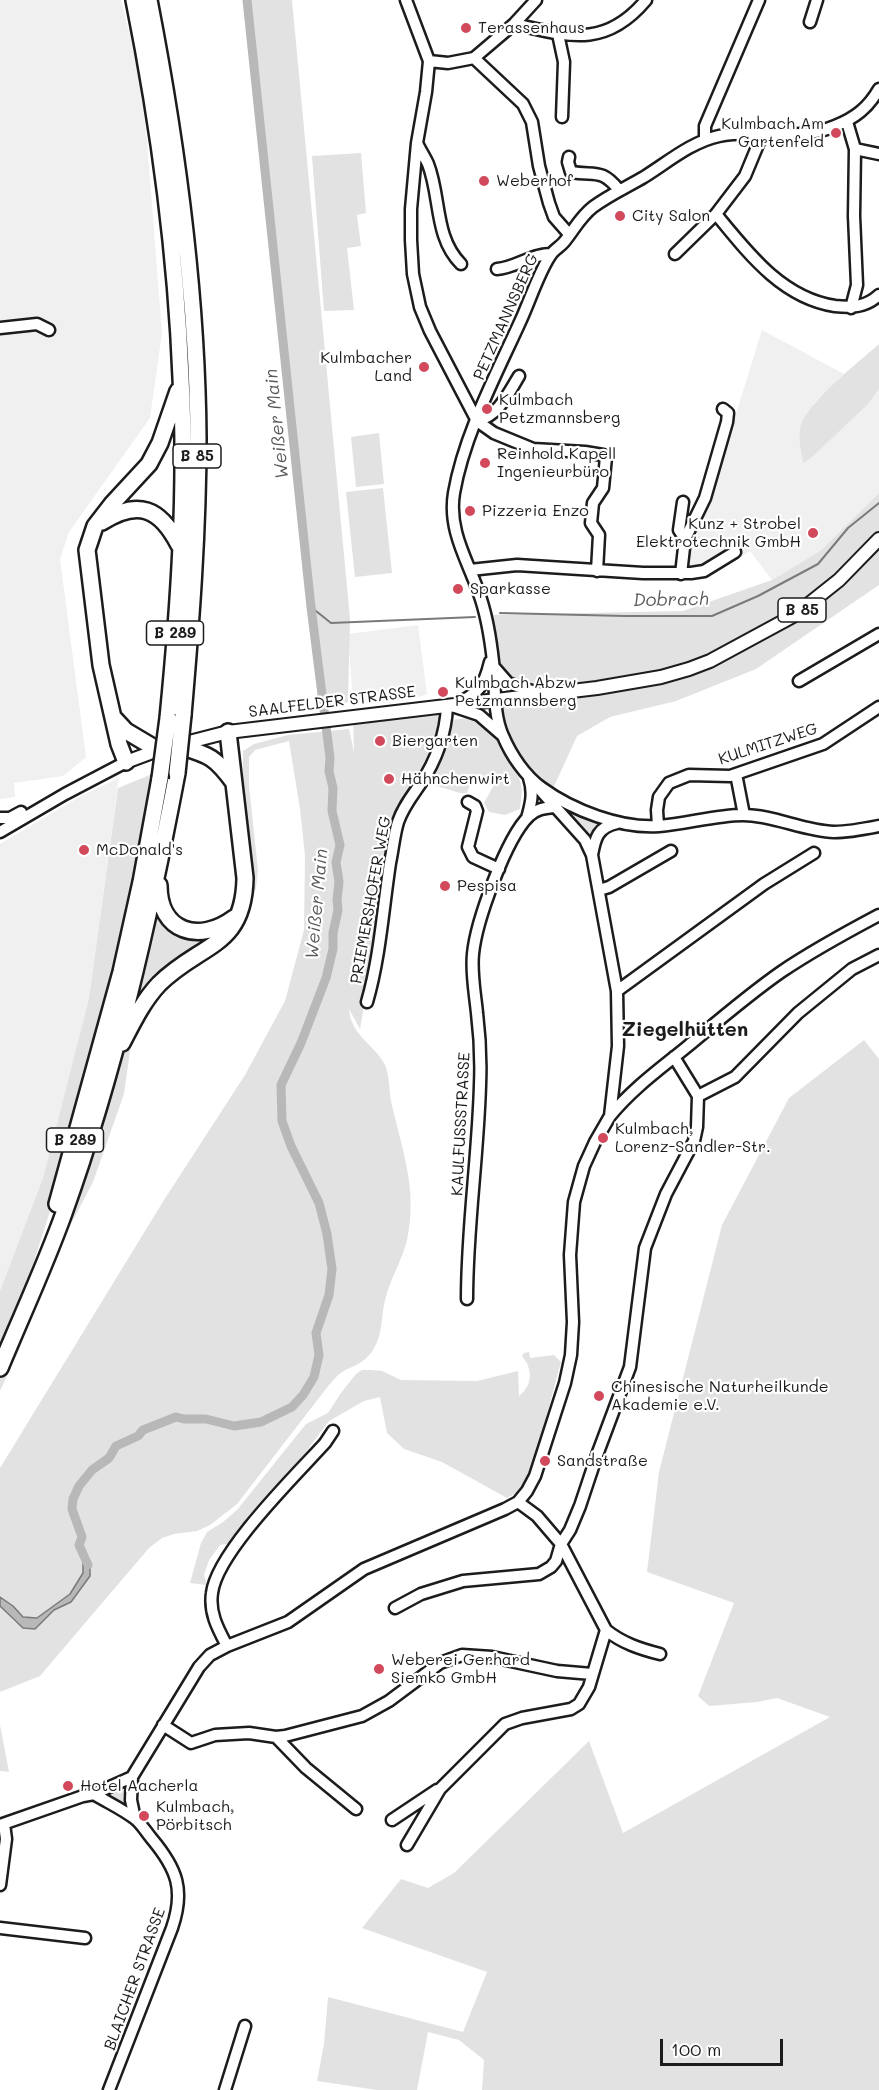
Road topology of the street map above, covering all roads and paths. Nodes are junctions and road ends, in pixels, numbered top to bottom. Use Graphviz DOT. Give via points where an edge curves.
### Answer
graph roads {
  1 [pos="134,0"];
  2 [pos="149,0"];
  3 [pos="406,0"];
  4 [pos="536,0"];
  5 [pos="646,0"];
  6 [pos="759,0"];
  7 [pos="817,0"];
  8 [pos="810,22"];
  9 [pos="514,24"];
  10 [pos="558,34"];
  11 [pos="474,58"];
  12 [pos="429,61"];
  13 [pos="879,89"];
  14 [pos="562,117"];
  15 [pos="847,122"];
  16 [pos="762,135"];
  17 [pos="705,140"];
  18 [pos="417,143"];
  19 [pos="855,149"];
  20 [pos="879,154"];
  21 [pos="569,157"];
  22 [pos="620,190"];
  23 [pos="716,214"];
  24 [pos="569,234"];
  25 [pos="550,254"];
  26 [pos="675,254"];
  27 [pos="462,264"];
  28 [pos="497,269"];
  29 [pos="856,285"];
  30 [pos="877,297"];
  31 [pos="851,308"];
  32 [pos="0,328"];
  33 [pos="49,330"];
  34 [pos="519,376"];
  35 [pos="182,380"];
  36 [pos="723,409"];
  37 [pos="477,421"];
  38 [pos="683,502"];
  39 [pos="95,526"];
  40 [pos="685,539"];
  41 [pos="879,539"];
  42 [pos="180,547"];
  43 [pos="735,552"];
  44 [pos="470,570"];
  45 [pos="597,570"];
  46 [pos="681,574"];
  47 [pos="879,634"];
  48 [pos="492,653"];
  49 [pos="494,667"];
  50 [pos="799,681"];
  51 [pos="541,694"];
  52 [pos="495,700"];
  53 [pos="451,706"];
  54 [pos="879,707"];
  55 [pos="112,716"];
  56 [pos="175,716"];
  57 [pos="228,732"];
  58 [pos="503,735"];
  59 [pos="176,745"];
  60 [pos="158,750"];
  61 [pos="126,762"];
  62 [pos="735,774"];
  63 [pos="529,778"];
  64 [pos="234,783"];
  65 [pos="468,802"];
  66 [pos="555,802"];
  67 [pos="49,803"];
  68 [pos="744,815"];
  69 [pos="0,818"];
  70 [pos="527,818"];
  71 [pos="619,823"];
  72 [pos="879,825"];
  73 [pos="658,826"];
  74 [pos="0,832"];
  75 [pos="671,850"];
  76 [pos="162,852"];
  77 [pos="814,853"];
  78 [pos="592,855"];
  79 [pos="499,869"];
  80 [pos="599,890"];
  81 [pos="239,914"];
  82 [pos="879,915"];
  83 [pos="879,955"];
  84 [pos="617,991"];
  85 [pos="367,1002"];
  86 [pos="674,1057"];
  87 [pos="110,1067"];
  88 [pos="698,1096"];
  89 [pos="610,1116"];
  90 [pos="467,1299"];
  91 [pos="25,1307"];
  92 [pos="0,1368"];
  93 [pos="333,1431"];
  94 [pos="518,1502"];
  95 [pos="561,1544"];
  96 [pos="395,1608"];
  97 [pos="606,1630"];
  98 [pos="227,1646"];
  99 [pos="660,1654"];
  100 [pos="592,1674"];
  101 [pos="163,1725"];
  102 [pos="276,1737"];
  103 [pos="132,1777"];
  104 [pos="440,1789"];
  105 [pos="94,1794"];
  106 [pos="356,1809"];
  107 [pos="135,1819"];
  108 [pos="392,1820"];
  109 [pos="2,1825"];
  110 [pos="407,1845"];
  111 [pos="0,1885"];
  112 [pos="0,1928"];
  113 [pos="85,1938"];
  114 [pos="244,2026"];
  115 [pos="109,2090"];
  116 [pos="225,2090"];
  1 -- 35 [label="highway" via="168,203"];
  2 -- 56 [label="highway, B 85" via="182,197 191,282 198,437 194,588"];
  3 -- 12 [label="street"];
  4 -- 9 [label="street"];
  5 -- 10 [label="street" via="632,15 608,30 576,37"];
  6 -- 17 [label="street" via="705,126"];
  7 -- 8 [label="street"];
  9 -- 10 [label="street"];
  9 -- 11 [label="street"];
  10 -- 14 [label="street" via="564,62"];
  11 -- 12 [label="street" via="448,63"];
  11 -- 24 [label="street" via="524,104 532,122 549,203 554,217"];
  12 -- 18 [label="street"];
  13 -- 15 [label="street" via="868,107"];
  15 -- 16 [label="street, PETZMANNSBERG" via="811,134"];
  15 -- 19 [label="street"];
  16 -- 17 [label="street, PETZMANNSBERG" via="731,134"];
  16 -- 23 [label="street" via="745,176"];
  17 -- 22 [label="street, PETZMANNSBERG"];
  18 -- 27 [label="street" via="428,165 442,233"];
  18 -- 37 [label="street" via="411,240 420,307"];
  19 -- 20 [label="street"];
  19 -- 29 [label="street"];
  21 -- 22 [label="street" via="572,172 601,174"];
  22 -- 24 [label="street, PETZMANNSBERG" via="593,207"];
  23 -- 26 [label="street"];
  23 -- 31 [label="street" via="780,283 822,304"];
  24 -- 25 [label="street, PETZMANNSBERG"];
  25 -- 28 [label="street"];
  25 -- 37 [label="street, PETZMANNSBERG"];
  29 -- 30 [label="street" via="864,296"];
  29 -- 31 [label="street"];
  30 -- 31 [label="street"];
  32 -- 33 [label="street" via="37,324"];
  34 -- 37 [label="street, PETZMANNSBERG" via="498,409"];
  35 -- 39 [label="highway" via="149,464"];
  35 -- 42 [label="highway, B 289"];
  36 -- 40 [label="street" via="728,413 728,422 705,498"];
  37 -- 44 [label="street" via="458,478 453,511 453,525"];
  37 -- 45 [label="street" via="494,433 533,449 606,457 603,488 593,503 591,523 599,535"];
  38 -- 40 [label="street" via="679,531"];
  39 -- 42 [label="highway" via="118,512 139,509 164,522"];
  39 -- 55 [label="highway" via="87,550 88,568"];
  40 -- 46 [label="street"];
  41 -- 51 [label="main road, SAALFELDER STRASSE / B 85" via="839,580 795,615 710,661 661,677"];
  42 -- 56 [label="highway, B 289"];
  43 -- 46 [label="street" via="704,571"];
  44 -- 45 [label="street" via="517,565"];
  44 -- 48 [label="street" via="482,603"];
  45 -- 46 [label="street"];
  47 -- 50 [label="street"];
  48 -- 49 [label="street"];
  48 -- 53 [label="street" via="482,686 474,695"];
  49 -- 51 [label="street" via="507,683"];
  49 -- 52 [label="street"];
  51 -- 52 [label="main road, SAALFELDER STRASSE / B 85"];
  52 -- 53 [label="main road, SAALFELDER STRASSE / B 85"];
  52 -- 58 [label="street"];
  53 -- 57 [label="main road, SAALFELDER STRASSE / B 85"];
  53 -- 58 [label="street" via="478,716"];
  53 -- 85 [label="street, PRIEMERSHOFER WEG" via="433,761 407,800 398,822 376,970"];
  54 -- 62 [label="street, KULMITZWEG" via="823,744"];
  55 -- 60 [label="highway" via="126,731"];
  55 -- 61 [label="highway"];
  56 -- 76 [label="highway, B 85, bridge" via="177,772"];
  56 -- 91 [label="highway, B 289, bridge" via="121,972 56,1210"];
  57 -- 59 [label="main road, SAALFELDER STRASSE / B 85"];
  57 -- 64 [label="highway"];
  58 -- 63 [label="street"];
  59 -- 60 [label="main road, SAALFELDER STRASSE / B 85"];
  59 -- 64 [label="highway" via="208,755"];
  60 -- 61 [label="main road, SAALFELDER STRASSE / B 85"];
  61 -- 67 [label="street, SAALFELDER STRASSE"];
  62 -- 68 [label="street"];
  62 -- 73 [label="street, KULMITZWEG" via="689,776 669,783 659,797"];
  63 -- 66 [label="street"];
  63 -- 70 [label="street, KAULFUSSSTRASSE" via="532,800"];
  64 -- 81 [label="highway" via="245,878"];
  65 -- 79 [label="street" via="476,806 477,819 468,847 473,857"];
  66 -- 70 [label="street"];
  66 -- 71 [label="street"];
  66 -- 78 [label="street"];
  67 -- 69 [label="street"];
  67 -- 74 [label="street, SAALFELDER STRASSE"];
  68 -- 72 [label="street" via="831,832 859,831"];
  68 -- 73 [label="street"];
  70 -- 79 [label="street, KAULFUSSSTRASSE"];
  71 -- 73 [label="street"];
  71 -- 78 [label="street" via="608,825 598,834"];
  75 -- 80 [label="street"];
  76 -- 81 [label="highway" via="161,904 178,926 201,933 223,926"];
  76 -- 87 [label="highway, B 289"];
  77 -- 84 [label="street" via="764,884"];
  78 -- 80 [label="street"];
  79 -- 90 [label="street, KAULFUSSSTRASSE" via="473,954 481,1084"];
  80 -- 84 [label="street"];
  81 -- 87 [label="highway" via="225,936 181,966 144,1002"];
  82 -- 86 [label="street" via="781,972"];
  83 -- 88 [label="street" via="852,969 798,1013 735,1077"];
  84 -- 89 [label="street" via="618,1046"];
  86 -- 88 [label="street"];
  86 -- 89 [label="street" via="628,1095"];
  87 -- 91 [label="highway, B 289" via="64,1213"];
  88 -- 95 [label="street" via="694,1141 666,1194 645,1248 630,1367 580,1506"];
  89 -- 94 [label="street" via="584,1166 574,1202 570,1255 573,1322 565,1383 535,1476"];
  91 -- 92 [label="highway, B 289"];
  93 -- 98 [label="street" via="251,1525 216,1576 213,1616"];
  94 -- 95 [label="street" via="537,1516"];
  94 -- 98 [label="street" via="364,1569 288,1622"];
  95 -- 96 [label="street" via="551,1568 539,1574 463,1581 422,1594"];
  95 -- 97 [label="street"];
  97 -- 99 [label="street" via="637,1648"];
  97 -- 100 [label="street"];
  98 -- 101 [label="street" via="199,1667"];
  100 -- 102 [label="street" via="462,1655 440,1663 362,1716"];
  100 -- 104 [label="street" via="579,1704 572,1709 505,1724"];
  101 -- 102 [label="street" via="191,1743 215,1735 249,1733"];
  101 -- 103 [label="street"];
  102 -- 106 [label="street"];
  103 -- 105 [label="street"];
  103 -- 107 [label="street"];
  104 -- 108 [label="street"];
  104 -- 110 [label="street"];
  105 -- 107 [label="street"];
  105 -- 109 [label="street"];
  107 -- 115 [label="street, BLAICHER STRASSE" via="171,1865 177,1880 178,1901 172,1928"];
  109 -- 111 [label="street" via="6,1839"];
  112 -- 113 [label="street"];
  114 -- 116 [label="street"];
}
